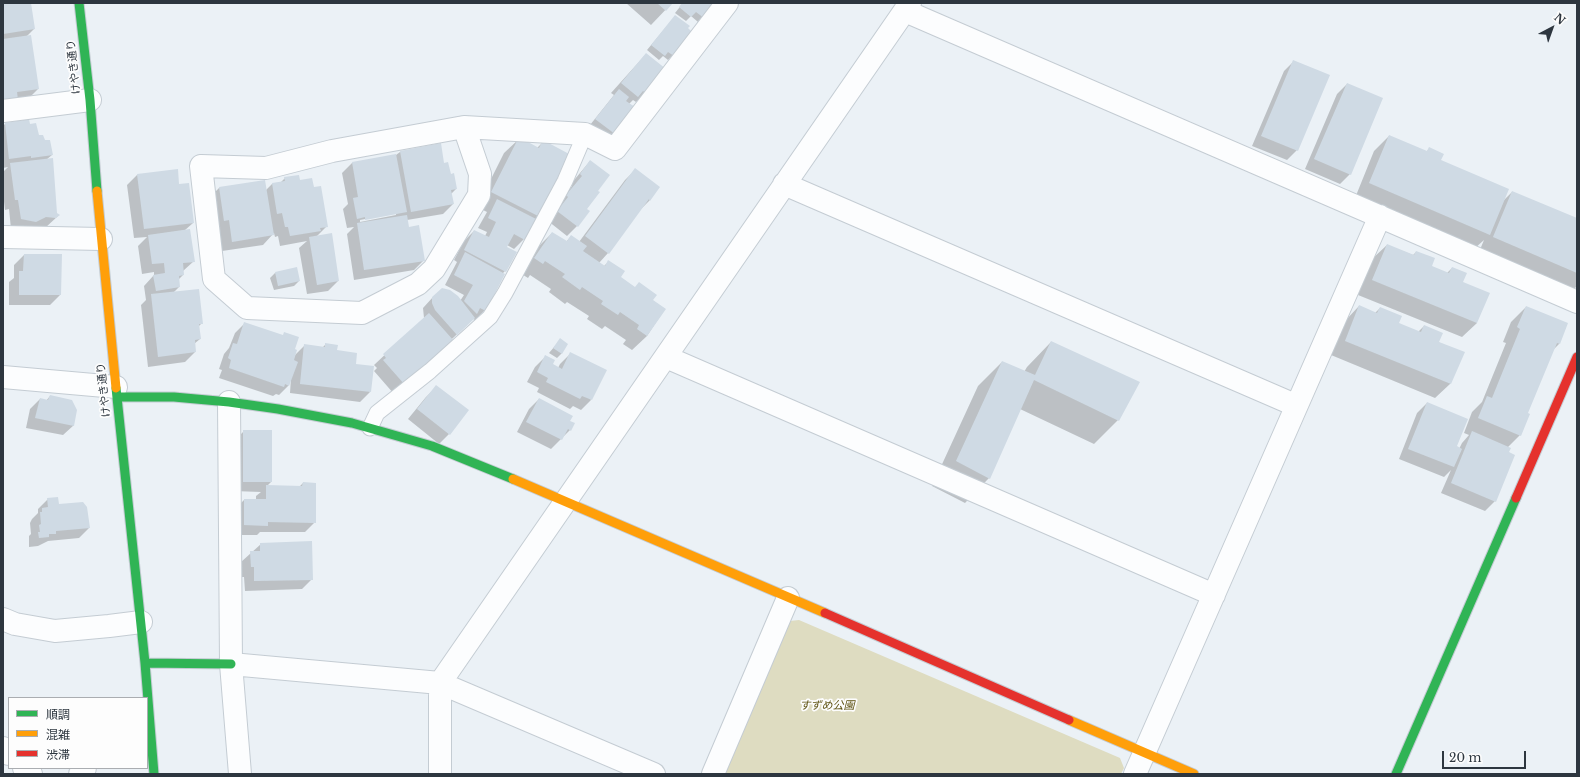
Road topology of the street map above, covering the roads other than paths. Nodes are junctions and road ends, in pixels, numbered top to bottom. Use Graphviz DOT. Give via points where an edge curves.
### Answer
graph roads {
  1 [pos="80,3"];
  2 [pos="727,3"];
  3 [pos="908,7"];
  4 [pos="90,100"];
  5 [pos="3,110"];
  6 [pos="464,127"];
  7 [pos="585,134"];
  8 [pos="784,184"];
  9 [pos="1380,216"];
  10 [pos="3,237"];
  11 [pos="101,239"];
  12 [pos="1577,302"];
  13 [pos="666,357"];
  14 [pos="1577,357"];
  15 [pos="3,377"];
  16 [pos="117,392"];
  17 [pos="229,402"];
  18 [pos="1295,405"];
  19 [pos="370,428"];
  20 [pos="566,501"];
  21 [pos="1214,595"];
  22 [pos="788,598"];
  23 [pos="3,620"];
  24 [pos="141,622"];
  25 [pos="145,663"];
  26 [pos="231,664"];
  27 [pos="440,682"];
  28 [pos="147,697"];
  29 [pos="148,721"];
  30 [pos="1144,752"];
  31 [pos="154,774"];
  32 [pos="240,774"];
  33 [pos="440,774"];
  34 [pos="654,774"];
  35 [pos="713,774"];
  36 [pos="1135,774"];
  37 [pos="1194,774"];
  38 [pos="1396,774"];
  1 -- 4 [label="street, けやき通り"];
  2 -- 7 [label="street" via="615,149"];
  3 -- 8 [label="street"];
  3 -- 9 [label="street"];
  4 -- 5 [label="street"];
  4 -- 11 [label="street, けやき通り"];
  6 -- 6 [label="street" via="480,174 479,195 434,269 418,284 362,313 247,308 214,280 201,166 266,168 332,151"];
  6 -- 7 [label="street"];
  7 -- 19 [label="lane" via="562,187 490,317 378,413"];
  8 -- 13 [label="street"];
  8 -- 18 [label="street"];
  9 -- 12 [label="street"];
  9 -- 18 [label="street"];
  10 -- 11 [label="street"];
  11 -- 16 [label="street, けやき通り"];
  13 -- 20 [label="street"];
  13 -- 21 [label="street"];
  14 -- 38 [label="street"];
  15 -- 16 [label="street"];
  16 -- 17 [label="street"];
  16 -- 24 [label="street, けやき通り"];
  17 -- 19 [label="street"];
  17 -- 26 [label="street"];
  18 -- 21 [label="street"];
  19 -- 20 [label="street" via="432,446"];
  20 -- 22 [label="street"];
  20 -- 27 [label="street"];
  21 -- 30 [label="street"];
  22 -- 30 [label="street"];
  22 -- 35 [label="street"];
  23 -- 24 [label="street" via="55,631"];
  24 -- 25 [label="street, けやき通り"];
  25 -- 26 [label="street"];
  25 -- 28 [label="street, けやき通り"];
  26 -- 27 [label="street"];
  26 -- 32 [label="street"];
  27 -- 33 [label="street"];
  27 -- 34 [label="street"];
  29 -- 31 [label="street, けやき通り"];
  30 -- 36 [label="street"];
  30 -- 37 [label="street"];
}
